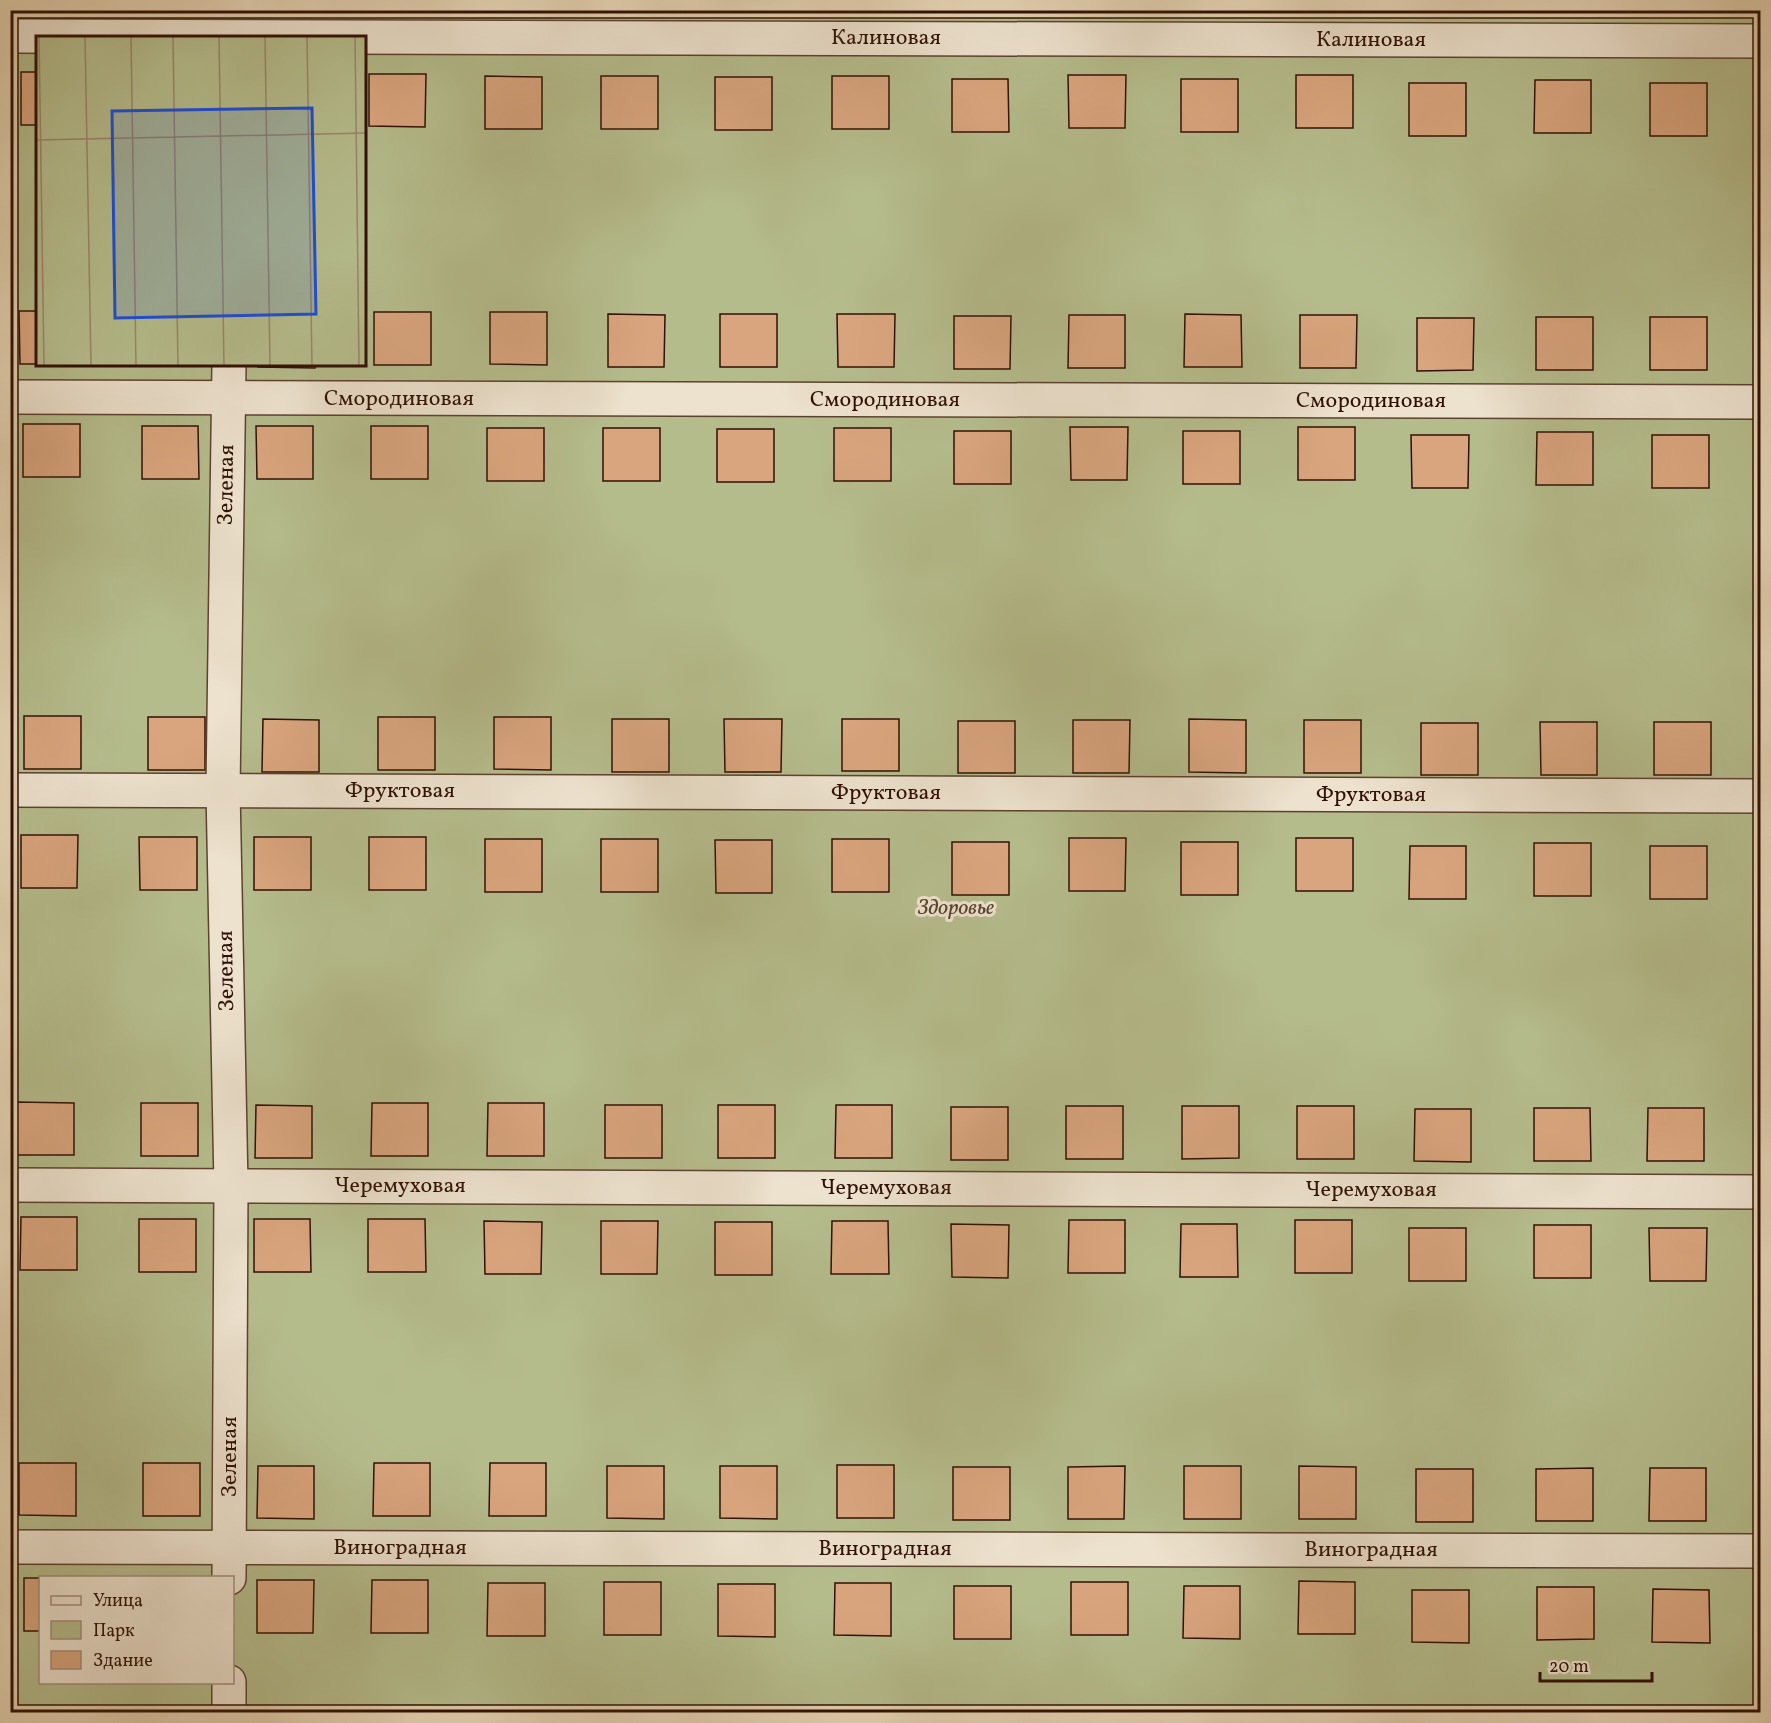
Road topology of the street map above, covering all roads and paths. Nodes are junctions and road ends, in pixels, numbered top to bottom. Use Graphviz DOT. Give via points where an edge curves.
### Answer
graph roads {
  1 [pos="237,28"];
  2 [pos="10,36"];
  3 [pos="1761,41"];
  4 [pos="229,366"];
  5 [pos="10,397"];
  6 [pos="228,398"];
  7 [pos="1761,402"];
  8 [pos="10,790"];
  9 [pos="223,790"];
  10 [pos="1761,796"];
  11 [pos="10,1185"];
  12 [pos="231,1185"];
  13 [pos="1761,1192"];
  14 [pos="10,1546"];
  15 [pos="1761,1551"];
  16 [pos="229,1563"];
  17 [pos="229,1684"];
  18 [pos="230,1713"];
  1 -- 2 [label="street, Калиновая"];
  1 -- 3 [label="street, Калиновая"];
  4 -- 6 [label="street, Зеленая"];
  5 -- 6 [label="street, Смородиновая"];
  6 -- 7 [label="street, Смородиновая"];
  6 -- 9 [label="street, Зеленая"];
  8 -- 9 [label="street, Фруктовая"];
  9 -- 10 [label="street, Фруктовая"];
  9 -- 12 [label="street, Зеленая"];
  11 -- 12 [label="street, Черемуховая"];
  12 -- 13 [label="street, Черемуховая"];
  12 -- 16 [label="street, Зеленая"];
  14 -- 16 [label="street, Виноградная"];
  15 -- 16 [label="street, Виноградная"];
  17 -- 18 [label="street"];
}
